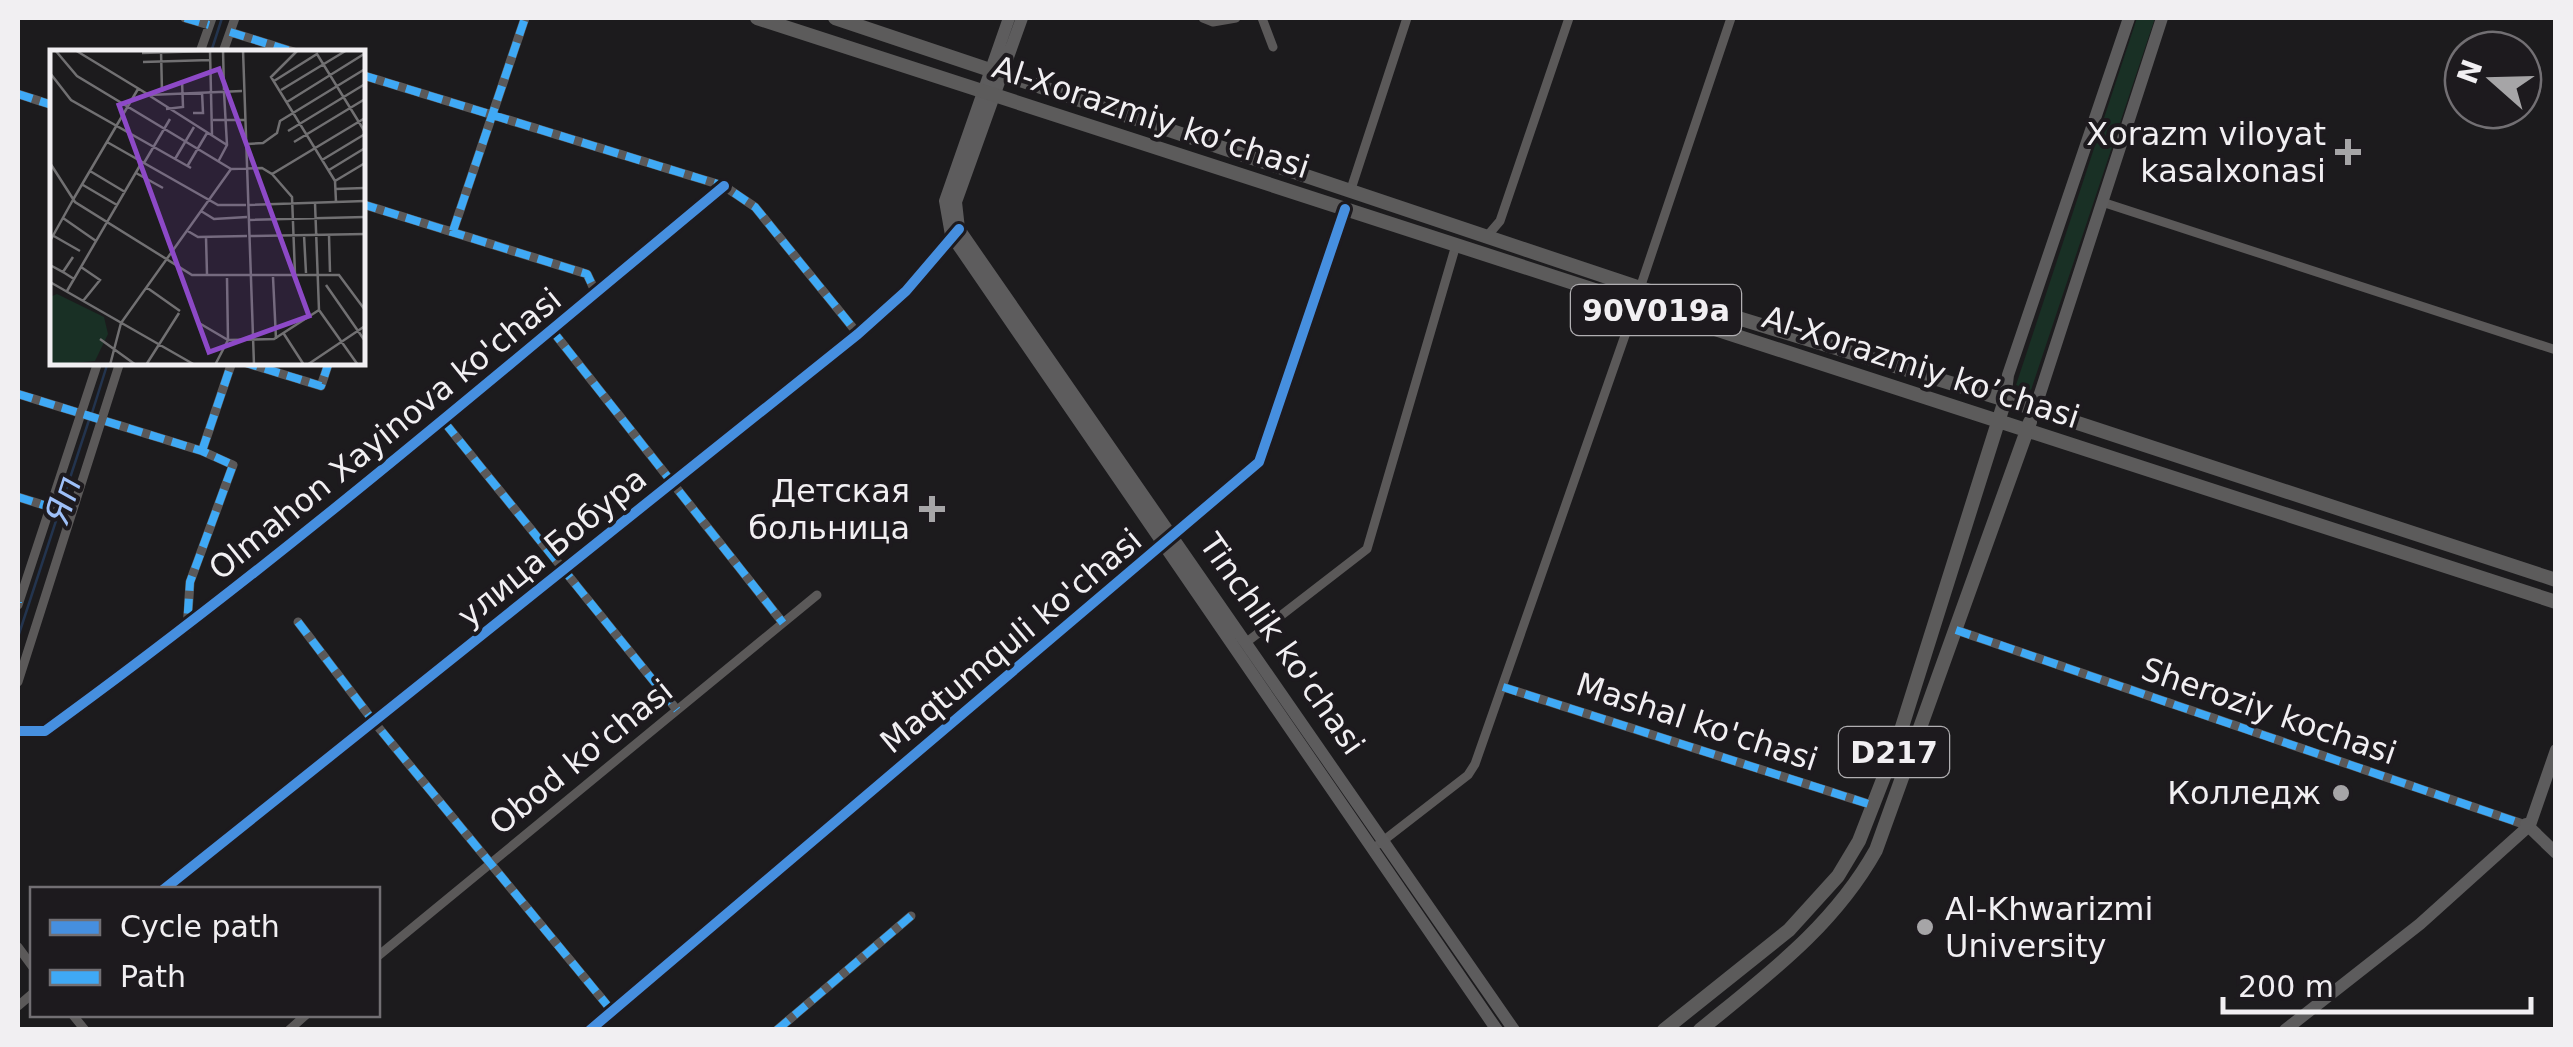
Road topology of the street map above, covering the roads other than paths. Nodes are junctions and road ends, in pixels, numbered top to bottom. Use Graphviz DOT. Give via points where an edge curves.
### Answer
graph roads {
  1 [pos="185,18"];
  2 [pos="235,18"];
  3 [pos="525,18"];
  4 [pos="757,18"];
  5 [pos="835,18"];
  6 [pos="1009,18"];
  7 [pos="1022,18"];
  8 [pos="1203,18"];
  9 [pos="1236,18"];
  10 [pos="1262,18"];
  11 [pos="1407,18"];
  12 [pos="1569,18"];
  13 [pos="1731,18"];
  14 [pos="2129,18"];
  15 [pos="2162,18"];
  16 [pos="210,21"];
  17 [pos="230,32"];
  18 [pos="1274,46"];
  19 [pos="201,50"];
  20 [pos="225,50"];
  21 [pos="288,50"];
  22 [pos="995,70"];
  23 [pos="365,76"];
  24 [pos="987,93"];
  25 [pos="18,94"];
  26 [pos="50,104"];
  27 [pos="492,117"];
  28 [pos="724,186"];
  29 [pos="1350,192"];
  30 [pos="2102,202"];
  31 [pos="365,205"];
  32 [pos="1344,209"];
  33 [pos="453,231"];
  34 [pos="955,232"];
  35 [pos="1488,236"];
  36 [pos="1456,245"];
  37 [pos="596,293"];
  38 [pos="1638,296"];
  39 [pos="552,328"];
  40 [pos="858,334"];
  41 [pos="2556,350"];
  42 [pos="97,365"];
  43 [pos="119,365"];
  44 [pos="231,365"];
  45 [pos="253,365"];
  46 [pos="328,365"];
  47 [pos="18,394"];
  48 [pos="2005,400"];
  49 [pos="2035,410"];
  50 [pos="81,416"];
  51 [pos="2000,420"];
  52 [pos="100,423"];
  53 [pos="445,423"];
  54 [pos="2027,429"];
  55 [pos="202,451"];
  56 [pos="673,482"];
  57 [pos="18,497"];
  58 [pos="50,507"];
  59 [pos="1168,540"];
  60 [pos="561,572"];
  61 [pos="2556,580"];
  62 [pos="816,595"];
  63 [pos="2556,602"];
  64 [pos="18,603"];
  65 [pos="298,622"];
  66 [pos="783,623"];
  67 [pos="187,629"];
  68 [pos="1956,630"];
  69 [pos="1248,640"];
  70 [pos="18,682"];
  71 [pos="1503,687"];
  72 [pos="677,710"];
  73 [pos="374,722"];
  74 [pos="18,730"];
  75 [pos="1896,746"];
  76 [pos="2556,750"];
  77 [pos="1914,754"];
  78 [pos="1875,806"];
  79 [pos="2525,824"];
  80 [pos="1378,845"];
  81 [pos="2556,854"];
  82 [pos="491,863"];
  83 [pos="167,887"];
  84 [pos="911,916"];
  85 [pos="380,954"];
  86 [pos="612,1011"];
  87 [pos="598,1027"];
  88 [pos="777,1030"];
  89 [pos="1497,1030"];
  90 [pos="1514,1030"];
  91 [pos="1664,1030"];
  92 [pos="1700,1030"];
  93 [pos="2285,1030"];
  1 -- 16 [label="street"];
  2 -- 17 [label="street"];
  3 -- 27 [label="street"];
  4 -- 24 [label="main road, Al-Xorazmiy ko’chasi / 90V019a"];
  5 -- 22 [label="main road, Al-Xorazmiy ko’chasi / 90V019a"];
  6 -- 22 [label="main road"];
  7 -- 22 [label="main road"];
  8 -- 9 [label="street"];
  10 -- 18 [label="street"];
  11 -- 29 [label="street"];
  12 -- 35 [label="street" via="1500,221"];
  13 -- 38 [label="street"];
  14 -- 48 [label="main road"];
  15 -- 30 [label="main road"];
  16 -- 19 [label="street"];
  17 -- 20 [label="street"];
  17 -- 21 [label="street"];
  22 -- 24 [label="main road"];
  22 -- 29 [label="main road, Al-Xorazmiy ko’chasi / 90V019a"];
  23 -- 27 [label="street"];
  24 -- 32 [label="main road, Al-Xorazmiy ko’chasi / 90V019a"];
  24 -- 34 [label="main road" via="945,201"];
  25 -- 26 [label="street"];
  27 -- 28 [label="street"];
  27 -- 33 [label="street"];
  28 -- 37 [label="street, Olmahon Xayinova ko'chasi"];
  28 -- 40 [label="street" via="754,207"];
  29 -- 35 [label="main road, Al-Xorazmiy ko’chasi / 90V019a"];
  30 -- 41 [label="street"];
  30 -- 49 [label="main road"];
  31 -- 33 [label="street"];
  32 -- 36 [label="main road, Al-Xorazmiy ko’chasi / 90V019a"];
  32 -- 59 [label="street, Maqtumquli ko'chasi" via="1264,454"];
  33 -- 37 [label="street" via="587,274"];
  34 -- 40 [label="street, улица Бобура"];
  34 -- 59 [label="main road, Tinchlik ko'chasi"];
  35 -- 38 [label="main road, Al-Xorazmiy ko’chasi / 90V019a"];
  36 -- 38 [label="main road, Al-Xorazmiy ko’chasi / 90V019a"];
  36 -- 69 [label="street" via="1368,548"];
  37 -- 39 [label="street, Olmahon Xayinova ko'chasi"];
  38 -- 48 [label="main road, Al-Xorazmiy ko’chasi / 90V019a"];
  38 -- 51 [label="main road, Al-Xorazmiy ko’chasi / 90V019a"];
  38 -- 71 [label="street"];
  39 -- 53 [label="street, Olmahon Xayinova ko'chasi"];
  39 -- 56 [label="street"];
  40 -- 56 [label="street, улица Бобура"];
  42 -- 50 [label="street"];
  43 -- 52 [label="street"];
  44 -- 55 [label="street"];
  45 -- 46 [label="street" via="322,386"];
  47 -- 50 [label="street"];
  48 -- 49 [label="main road, Al-Xorazmiy ko’chasi / 90V019a"];
  48 -- 51 [label="main road, D217"];
  49 -- 54 [label="main road, D217"];
  49 -- 61 [label="main road, Al-Xorazmiy ko’chasi / 90V019a"];
  50 -- 52 [label="street"];
  50 -- 58 [label="street"];
  51 -- 54 [label="main road, Al-Xorazmiy ko’chasi / 90V019a"];
  51 -- 75 [label="main road, D217"];
  52 -- 55 [label="street"];
  52 -- 70 [label="street"];
  53 -- 60 [label="street"];
  53 -- 67 [label="street, Olmahon Xayinova ko'chasi"];
  54 -- 63 [label="main road, Al-Xorazmiy ko’chasi / 90V019a"];
  54 -- 68 [label="main road, D217"];
  55 -- 67 [label="street" via="233,465 190,582"];
  56 -- 60 [label="street, улица Бобура"];
  56 -- 66 [label="street"];
  57 -- 58 [label="street"];
  58 -- 64 [label="street"];
  59 -- 69 [label="main road, Tinchlik ko'chasi"];
  59 -- 80 [label="main road, Tinchlik ko'chasi"];
  59 -- 86 [label="street, Maqtumquli ko'chasi"];
  60 -- 72 [label="street"];
  60 -- 73 [label="street, улица Бобура"];
  62 -- 66 [label="street, Obod ko'chasi"];
  65 -- 73 [label="street"];
  66 -- 72 [label="street, Obod ko'chasi"];
  67 -- 74 [label="street, Olmahon Xayinova ko'chasi" via="45,731"];
  68 -- 77 [label="main road, D217"];
  68 -- 79 [label="street, Sheroziy kochasi"];
  69 -- 80 [label="main road, Tinchlik ko'chasi"];
  71 -- 78 [label="street, Mashal ko'chasi"];
  71 -- 80 [label="street" via="1468,774"];
  72 -- 82 [label="street, Obod ko'chasi"];
  73 -- 82 [label="street"];
  73 -- 83 [label="street, улица Бобура"];
  75 -- 77 [label="main road"];
  75 -- 78 [label="main road, D217"];
  76 -- 79 [label="main road"];
  77 -- 92 [label="main road, D217" via="1854,890 1804,945"];
  78 -- 91 [label="main road, D217" via="1815,904"];
  79 -- 81 [label="main road, Sheroziy kochasi"];
  79 -- 93 [label="main road" via="2420,924"];
  80 -- 89 [label="main road, Tinchlik ko'chasi"];
  80 -- 90 [label="main road, Tinchlik ko'chasi"];
  82 -- 85 [label="street, Obod ko'chasi"];
  82 -- 86 [label="street"];
  84 -- 88 [label="street"];
  86 -- 87 [label="street, Maqtumquli ko'chasi"];
}
